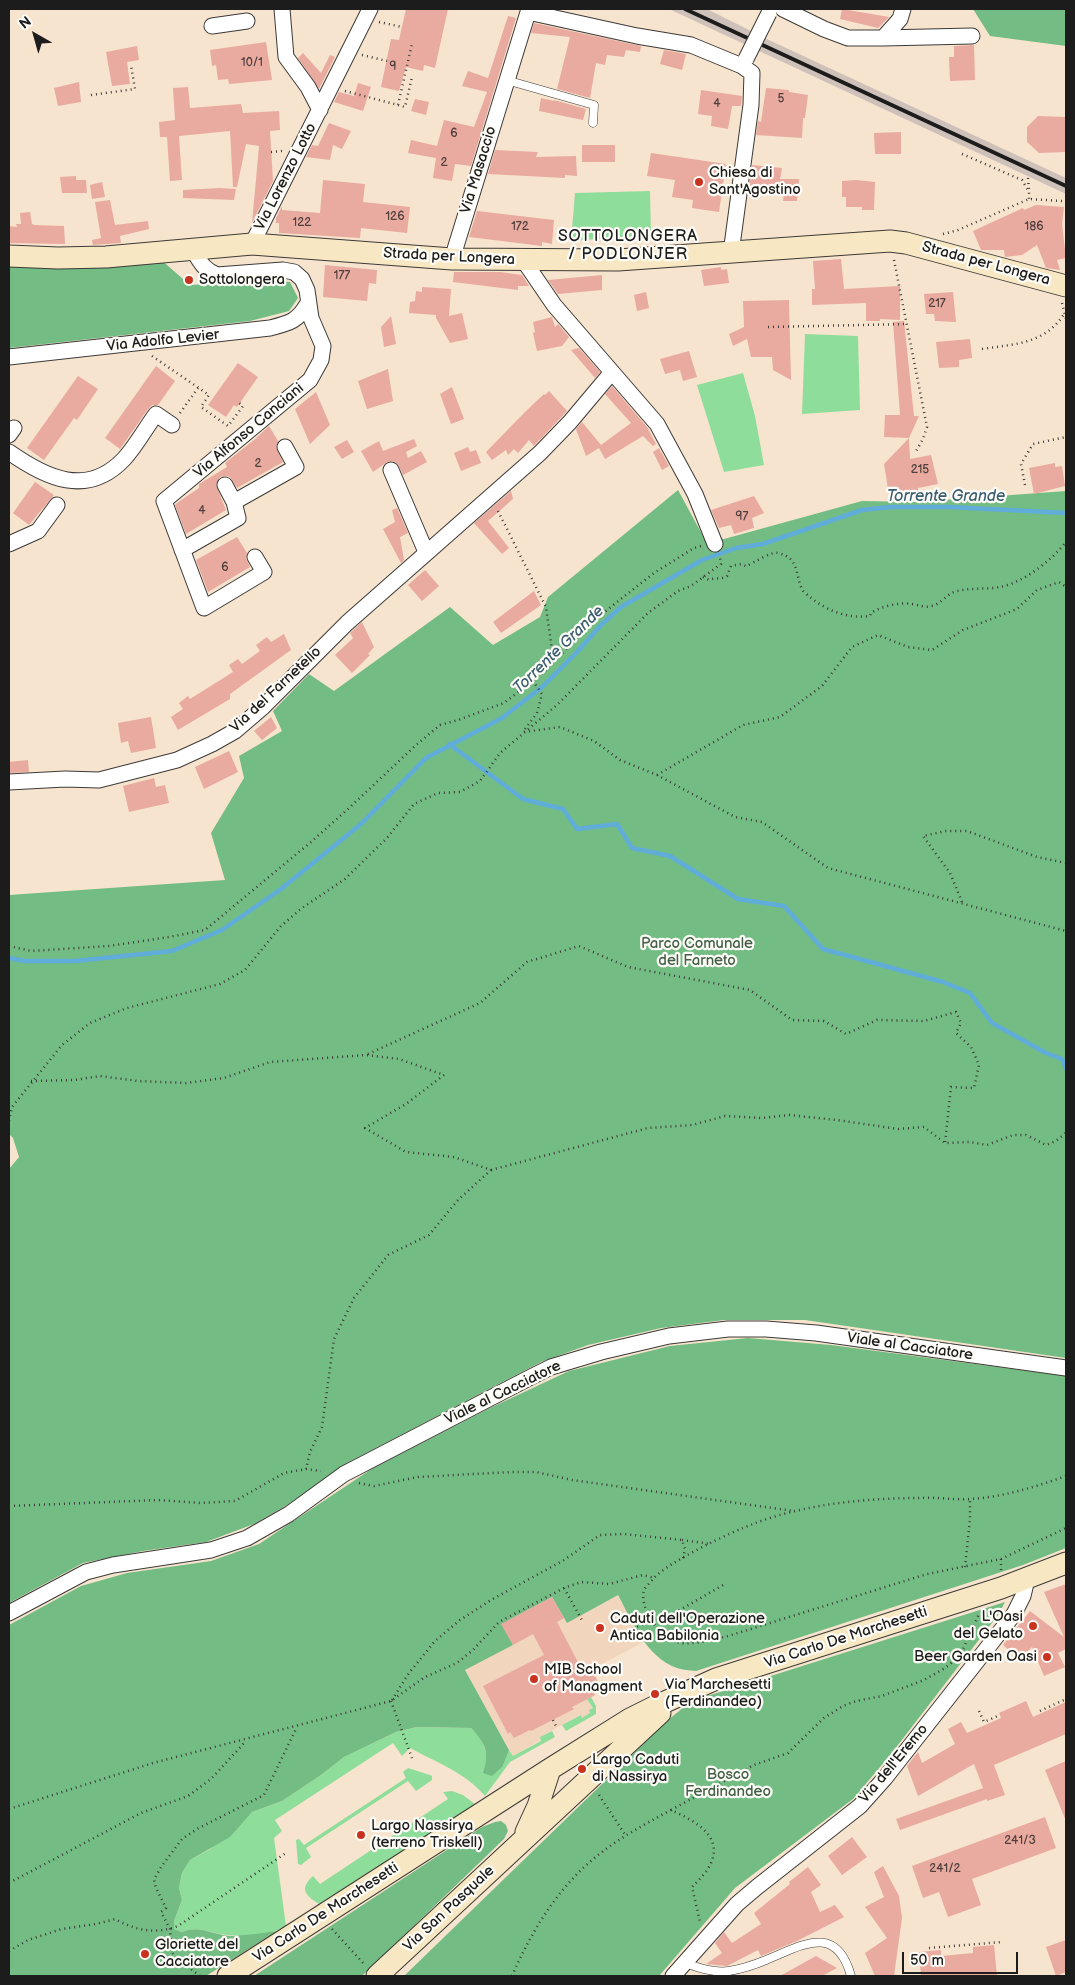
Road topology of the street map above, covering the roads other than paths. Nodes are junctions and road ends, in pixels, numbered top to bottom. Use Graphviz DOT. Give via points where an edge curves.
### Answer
graph roads {
  1 [pos="282,9"];
  2 [pos="903,9"];
  3 [pos="528,10"];
  4 [pos="774,10"];
  5 [pos="368,14"];
  6 [pos="247,20"];
  7 [pos="212,26"];
  8 [pos="972,36"];
  9 [pos="883,38"];
  10 [pos="744,63"];
  11 [pos="506,80"];
  12 [pos="320,110"];
  13 [pos="593,123"];
  14 [pos="252,244"];
  15 [pos="193,250"];
  16 [pos="731,253"];
  17 [pos="9,256"];
  18 [pos="452,259"];
  19 [pos="524,261"];
  20 [pos="1066,286"];
  21 [pos="308,303"];
  22 [pos="9,357"];
  23 [pos="612,372"];
  24 [pos="172,425"];
  25 [pos="285,447"];
  26 [pos="9,452"];
  27 [pos="391,470"];
  28 [pos="225,485"];
  29 [pos="234,502"];
  30 [pos="57,505"];
  31 [pos="9,544"];
  32 [pos="715,544"];
  33 [pos="182,550"];
  34 [pos="426,552"];
  35 [pos="255,557"];
  36 [pos="9,782"];
  37 [pos="1066,1368"];
  38 [pos="1066,1563"];
  39 [pos="1027,1579"];
  40 [pos="9,1613"];
  41 [pos="682,1693"];
  42 [pos="550,1769"];
  43 [pos="491,1807"];
  44 [pos="521,1841"];
  45 [pos="685,1963"];
  46 [pos="371,1970"];
  47 [pos="228,1976"];
  48 [pos="673,1976"];
  49 [pos="851,1976"];
  1 -- 12 [label="street, Via Lorenzo Lotto" via="286,57"];
  2 -- 9 [label="street" via="900,19"];
  3 -- 10 [label="street" via="637,36 691,45"];
  3 -- 11 [label="street, Via Masaccio"];
  4 -- 9 [label="street" via="848,38"];
  4 -- 10 [label="street, bridge"];
  5 -- 12 [label="street, Via Lorenzo Lotto"];
  6 -- 7 [label="street"];
  8 -- 9 [label="street"];
  10 -- 16 [label="street" via="752,74 752,97"];
  11 -- 13 [label="lane" via="594,105"];
  11 -- 18 [label="street, Via Masaccio"];
  12 -- 14 [label="street, Via Lorenzo Lotto"];
  14 -- 15 [label="street, Strada per Longera"];
  14 -- 18 [label="street, Strada per Longera"];
  15 -- 17 [label="street, Strada per Longera" via="67,258"];
  15 -- 21 [label="street, Via Alfonso Canciani" via="201,264 217,275 294,272 302,278"];
  16 -- 19 [label="street, Strada per Longera" via="618,260"];
  16 -- 20 [label="street, Strada per Longera" via="890,241"];
  18 -- 19 [label="street, Strada per Longera"];
  19 -- 23 [label="street" via="554,306"];
  21 -- 22 [label="street, Via Adolfo Levier" via="302,314 291,323 270,328"];
  21 -- 33 [label="street, Via Alfonso Canciani" via="323,346 321,360 310,380 164,501"];
  23 -- 32 [label="street" via="657,424 695,494"];
  23 -- 34 [label="street, Via del Farnetello" via="540,453"];
  24 -- 26 [label="street" via="156,414 124,458 92,480 53,477"];
  25 -- 29 [label="street" via="296,467"];
  27 -- 34 [label="street"];
  28 -- 29 [label="street, Via Alfonso Canciani"];
  29 -- 33 [label="street" via="238,518"];
  30 -- 31 [label="street" via="38,531"];
  33 -- 35 [label="street, Via Alfonso Canciani" via="204,608 264,572"];
  34 -- 36 [label="street, Via del Farnetello" via="347,623 263,707 235,731 212,744 177,760 99,780"];
  37 -- 40 [label="street, Viale al Cacciatore" via="766,1329 704,1331 626,1346 551,1367 344,1474 289,1514 235,1543 86,1572"];
  38 -- 39 [label="street, Via Carlo De Marchesetti"];
  39 -- 41 [label="street, Via Carlo De Marchesetti" via="716,1679"];
  39 -- 45 [label="street, Via dell'Eremo" via="1014,1614 885,1778 860,1806 744,1898"];
  41 -- 42 [label="street, Via Carlo De Marchesetti" via="630,1719"];
  41 -- 44 [label="street, Via San Pasquale"];
  42 -- 43 [label="street, Via Carlo De Marchesetti"];
  42 -- 44 [label="street" via="538,1806"];
  43 -- 44 [label="street" via="504,1806 520,1815"];
  43 -- 47 [label="street, Via Carlo De Marchesetti"];
  44 -- 46 [label="street, Via San Pasquale"];
  45 -- 48 [label="street, Via dell'Eremo"];
  45 -- 49 [label="lane" via="702,1969 731,1971 760,1963 799,1945 817,1942 838,1951 848,1964"];
}
